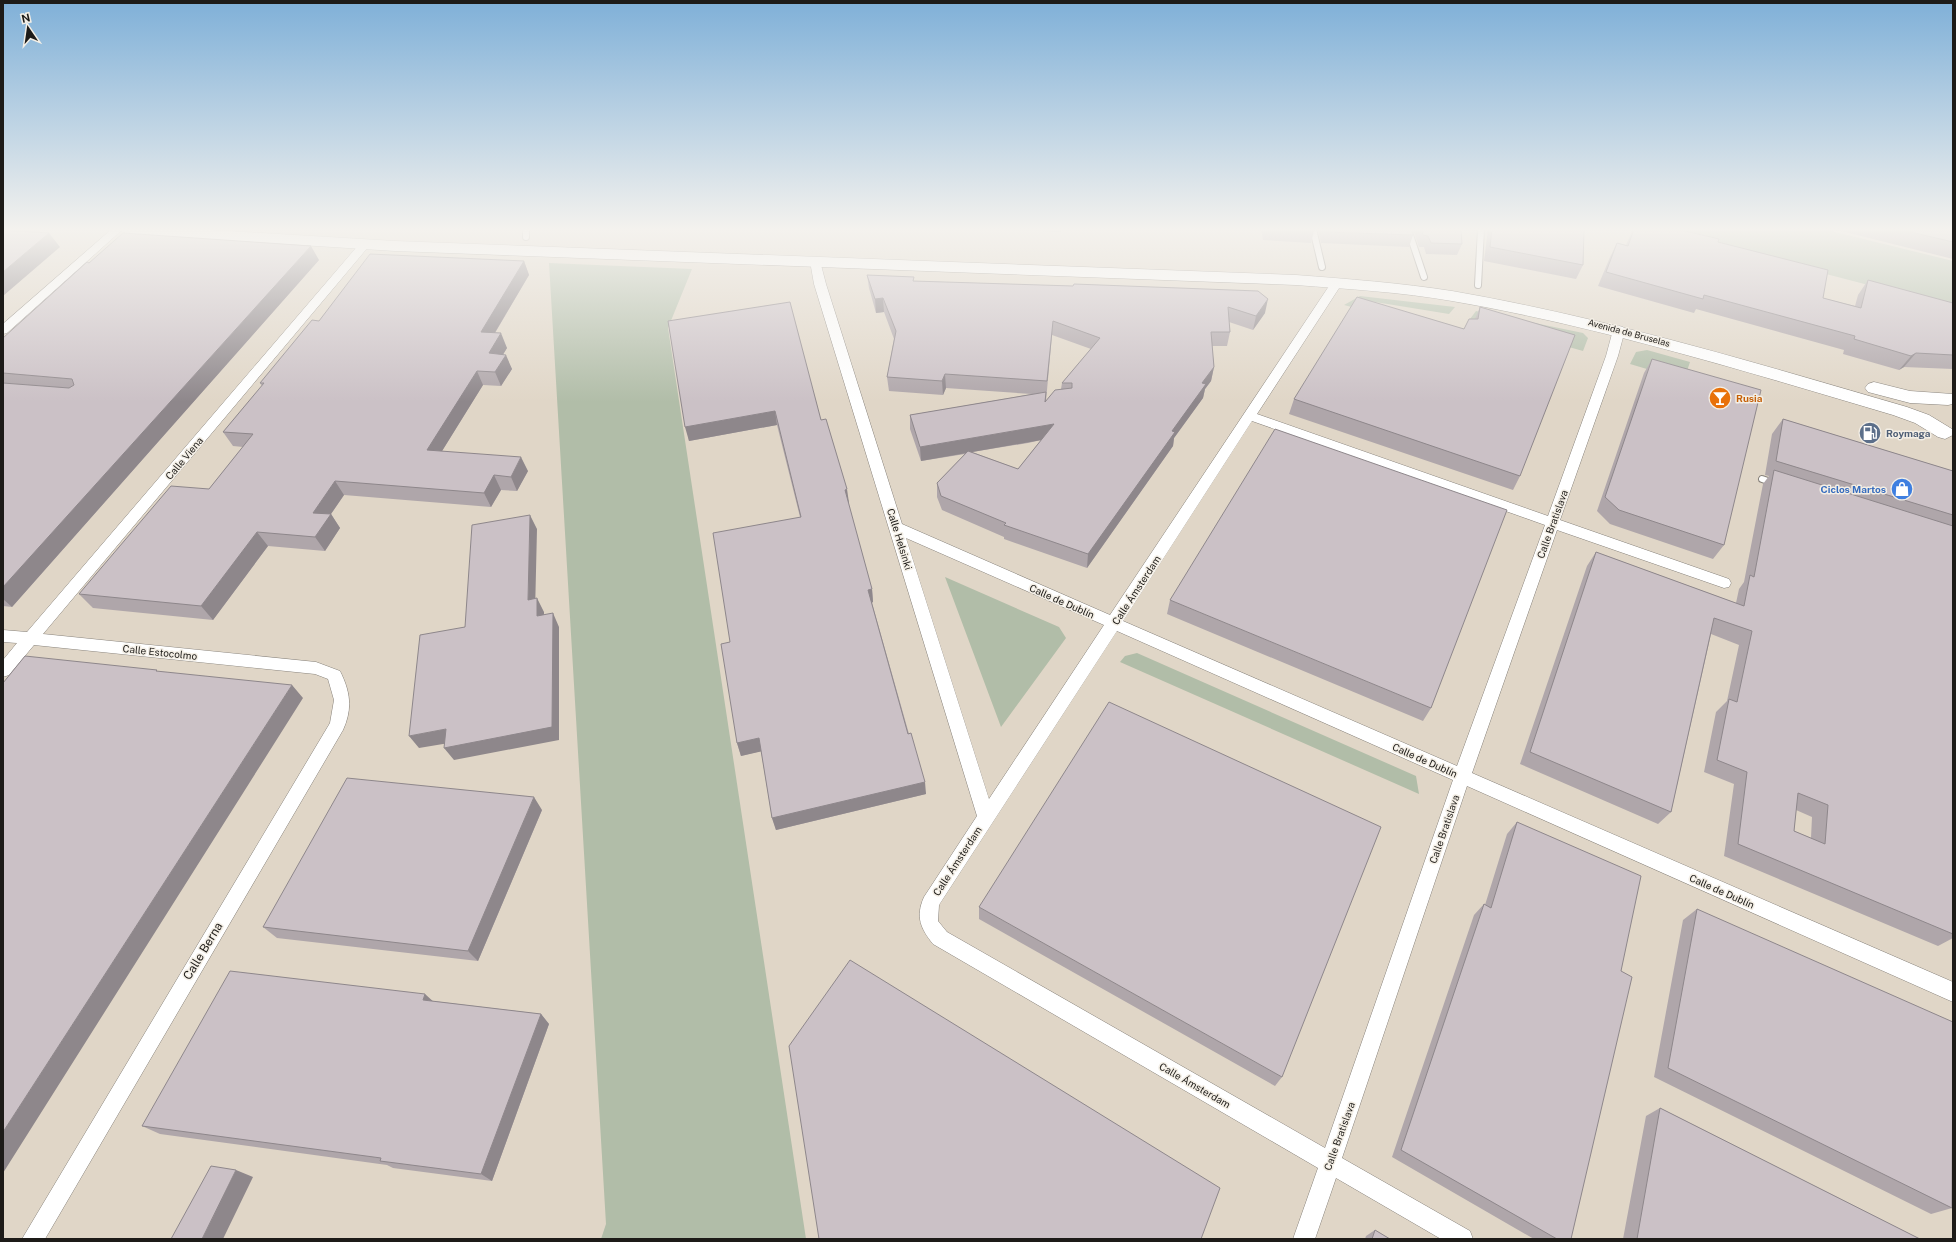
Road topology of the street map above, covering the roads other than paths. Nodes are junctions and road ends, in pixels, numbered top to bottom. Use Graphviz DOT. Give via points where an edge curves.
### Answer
graph roads {
  1 [pos="52,287"];
  2 [pos="329,287"];
  3 [pos="821,287"];
  4 [pos="1323,287"];
  5 [pos="1398,287"];
  6 [pos="1622,319"];
  7 [pos="3,330"];
  8 [pos="1688,334"];
  9 [pos="1950,399"];
  10 [pos="1250,416"];
  11 [pos="1949,435"];
  12 [pos="1762,479"];
  13 [pos="1784,486"];
  14 [pos="1552,523"];
  15 [pos="897,528"];
  16 [pos="1724,583"];
  17 [pos="1114,624"];
  18 [pos="3,636"];
  19 [pos="30,639"];
  20 [pos="316,668"];
  21 [pos="3,671"];
  22 [pos="1462,777"];
  23 [pos="986,818"];
  24 [pos="1953,992"];
  25 [pos="1329,1162"];
  26 [pos="33,1239"];
  27 [pos="1304,1239"];
  28 [pos="1462,1239"];
  1 -- 7 [label="street"];
  2 -- 19 [label="street, Calle Viena"];
  3 -- 15 [label="street, Calle Helsinki"];
  4 -- 10 [label="street, Calle Ámsterdam"];
  5 -- 6 [label="main road, Avenida de Bruselas" via="1552,314"];
  6 -- 11 [label="main road, Avenida de Bruselas" via="1900,411 1922,419"];
  6 -- 14 [label="street, Calle Bratislava" via="1612,356"];
  8 -- 9 [label="main road" via="1902,396"];
  9 -- 11 [label="main road" via="1940,401 1930,411 1936,425"];
  10 -- 14 [label="street"];
  10 -- 17 [label="street, Calle Ámsterdam"];
  12 -- 13 [label="lane"];
  14 -- 16 [label="street"];
  14 -- 22 [label="street, Calle Bratislava"];
  15 -- 17 [label="street, Calle de Dublín"];
  15 -- 23 [label="street, Calle Helsinki"];
  17 -- 22 [label="street, Calle de Dublín"];
  17 -- 23 [label="street, Calle Ámsterdam"];
  18 -- 19 [label="street, Calle Estocolmo"];
  19 -- 20 [label="street, Calle Estocolmo"];
  19 -- 21 [label="street, Calle Viena"];
  20 -- 26 [label="street, Calle Berna" via="334,675 342,692 343,708 337,725"];
  22 -- 24 [label="street, Calle de Dublín"];
  22 -- 25 [label="street, Calle Bratislava" via="1353,1099"];
  23 -- 25 [label="street, Calle Ámsterdam" via="930,903 929,924 940,938"];
  25 -- 27 [label="street, Calle Bratislava"];
  25 -- 28 [label="street, Calle Ámsterdam"];
}
